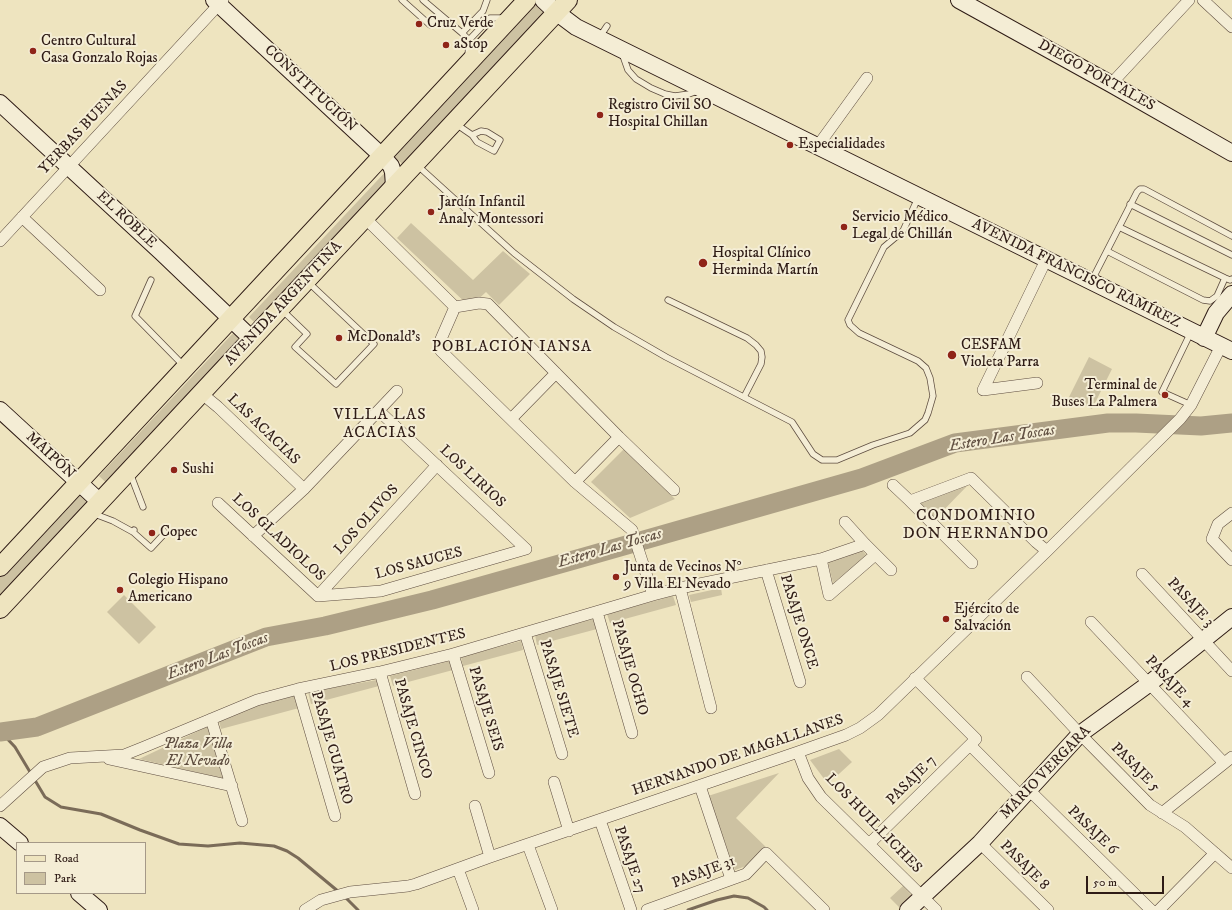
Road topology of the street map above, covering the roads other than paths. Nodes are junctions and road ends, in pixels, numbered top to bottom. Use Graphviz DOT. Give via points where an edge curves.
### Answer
graph roads {
  1 [pos="402,0"];
  2 [pos="423,0"];
  3 [pos="487,0"];
  4 [pos="527,0"];
  5 [pos="543,0"];
  6 [pos="959,0"];
  7 [pos="1190,0"];
  8 [pos="1203,0"];
  9 [pos="218,2"];
  10 [pos="562,6"];
  11 [pos="483,11"];
  12 [pos="440,15"];
  13 [pos="490,18"];
  14 [pos="510,19"];
  15 [pos="1232,27"];
  16 [pos="462,33"];
  17 [pos="469,40"];
  18 [pos="525,45"];
  19 [pos="621,49"];
  20 [pos="468,64"];
  21 [pos="868,78"];
  22 [pos="1111,84"];
  23 [pos="701,89"];
  24 [pos="0,103"];
  25 [pos="432,104"];
  26 [pos="453,122"];
  27 [pos="472,135"];
  28 [pos="817,146"];
  29 [pos="1232,153"];
  30 [pos="383,157"];
  31 [pos="415,163"];
  32 [pos="68,167"];
  33 [pos="394,186"];
  34 [pos="919,197"];
  35 [pos="1130,204"];
  36 [pos="22,217"];
  37 [pos="364,218"];
  38 [pos="1119,227"];
  39 [pos="1232,236"];
  40 [pos="0,241"];
  41 [pos="1107,251"];
  42 [pos="1232,255"];
  43 [pos="1046,260"];
  44 [pos="1224,278"];
  45 [pos="1232,279"];
  46 [pos="151,280"];
  47 [pos="306,281"];
  48 [pos="1091,282"];
  49 [pos="100,290"];
  50 [pos="1232,294"];
  51 [pos="668,300"];
  52 [pos="455,306"];
  53 [pos="280,308"];
  54 [pos="231,319"];
  55 [pos="1198,335"];
  56 [pos="252,338"];
  57 [pos="1227,349"];
  58 [pos="186,368"];
  59 [pos="556,373"];
  60 [pos="1037,383"];
  61 [pos="397,391"];
  62 [pos="201,393"];
  63 [pos="744,397"];
  64 [pos="1191,405"];
  65 [pos="0,410"];
  66 [pos="379,411"];
  67 [pos="511,419"];
  68 [pos="619,437"];
  69 [pos="437,465"];
  70 [pos="129,470"];
  71 [pos="575,482"];
  72 [pos="78,483"];
  73 [pos="893,485"];
  74 [pos="304,489"];
  75 [pos="674,490"];
  76 [pos="910,500"];
  77 [pos="218,503"];
  78 [pos="95,507"];
  79 [pos="143,507"];
  80 [pos="1232,513"];
  81 [pos="845,522"];
  82 [pos="163,530"];
  83 [pos="253,536"];
  84 [pos="865,544"];
  85 [pos="526,549"];
  86 [pos="1047,551"];
  87 [pos="875,555"];
  88 [pos="821,559"];
  89 [pos="1232,560"];
  90 [pos="972,563"];
  91 [pos="0,567"];
  92 [pos="766,570"];
  93 [pos="891,570"];
  94 [pos="1142,574"];
  95 [pos="680,588"];
  96 [pos="653,595"];
  97 [pos="318,596"];
  98 [pos="0,609"];
  99 [pos="597,612"];
  100 [pos="1232,617"];
  101 [pos="1091,622"];
  102 [pos="524,633"];
  103 [pos="1203,640"];
  104 [pos="453,654"];
  105 [pos="1232,671"];
  106 [pos="380,672"];
  107 [pos="1027,677"];
  108 [pos="916,678"];
  109 [pos="800,682"];
  110 [pos="1150,683"];
  111 [pos="298,689"];
  112 [pos="712,708"];
  113 [pos="211,719"];
  114 [pos="632,733"];
  115 [pos="1080,734"];
  116 [pos="973,742"];
  117 [pos="798,752"];
  118 [pos="562,754"];
  119 [pos="96,757"];
  120 [pos="1228,760"];
  121 [pos="489,773"];
  122 [pos="554,782"];
  123 [pos="232,786"];
  124 [pos="700,786"];
  125 [pos="415,794"];
  126 [pos="1026,794"];
  127 [pos="0,806"];
  128 [pos="475,806"];
  129 [pos="1162,813"];
  130 [pos="335,816"];
  131 [pos="600,820"];
  132 [pos="242,821"];
  133 [pos="0,826"];
  134 [pos="569,831"];
  135 [pos="19,842"];
  136 [pos="980,843"];
  137 [pos="528,844"];
  138 [pos="869,844"];
  139 [pos="1215,853"];
  140 [pos="490,857"];
  141 [pos="1232,868"];
  142 [pos="458,869"];
  143 [pos="731,879"];
  144 [pos="80,894"];
  145 [pos="923,897"];
  146 [pos="99,910"];
  147 [pos="305,910"];
  148 [pos="473,910"];
  149 [pos="552,910"];
  150 [pos="631,910"];
  151 [pos="647,910"];
  152 [pos="824,910"];
  153 [pos="908,910"];
  154 [pos="936,910"];
  155 [pos="1048,910"];
  156 [pos="1151,910"];
  157 [pos="1159,910"];
  1 -- 12 [label="lane" via="430,25"];
  2 -- 12 [label="lane"];
  3 -- 11 [label="lane"];
  4 -- 14 [label="main road, AVENIDA ARGENTINA"];
  5 -- 10 [label="main road, AVENIDA FRANCISCO RAMÍREZ"];
  6 -- 22 [label="main road, DIEGO PORTALES"];
  7 -- 22 [label="street"];
  8 -- 15 [label="street"];
  9 -- 30 [label="main road, CONSTITUCIÓN"];
  9 -- 32 [label="street, YERBAS BUENAS"];
  10 -- 18 [label="main road, AVENIDA ARGENTINA"];
  10 -- 19 [label="main road, AVENIDA FRANCISCO RAMÍREZ" via="576,27 603,32"];
  11 -- 13 [label="lane"];
  11 -- 16 [label="lane"];
  12 -- 16 [label="lane"];
  13 -- 14 [label="lane"];
  13 -- 17 [label="lane"];
  14 -- 18 [label="main road" via="521,21 526,26"];
  14 -- 20 [label="main road, AVENIDA ARGENTINA"];
  16 -- 17 [label="lane"];
  17 -- 20 [label="lane"];
  18 -- 26 [label="main road, AVENIDA ARGENTINA"];
  19 -- 23 [label="main road, AVENIDA FRANCISCO RAMÍREZ"];
  19 -- 23 [label="lane" via="628,70 636,79 651,88 675,96"];
  20 -- 25 [label="main road, AVENIDA ARGENTINA"];
  21 -- 28 [label="street"];
  22 -- 29 [label="main road, DIEGO PORTALES"];
  23 -- 28 [label="main road, AVENIDA FRANCISCO RAMÍREZ"];
  24 -- 32 [label="main road, EL ROBLE"];
  25 -- 26 [label="main road"];
  25 -- 30 [label="main road, AVENIDA ARGENTINA"];
  26 -- 27 [label="lane"];
  26 -- 31 [label="main road, AVENIDA ARGENTINA"];
  27 -- 27 [label="lane" via="481,131 487,132 500,140 494,151 478,142"];
  28 -- 34 [label="main road, AVENIDA FRANCISCO RAMÍREZ"];
  30 -- 33 [label="main road, CONSTITUCIÓN" via="392,168"];
  30 -- 54 [label="main road, AVENIDA ARGENTINA"];
  31 -- 33 [label="main road, AVENIDA ARGENTINA"];
  31 -- 63 [label="lane" via="514,253 573,299 614,327"];
  32 -- 36 [label="street, YERBAS BUENAS"];
  32 -- 54 [label="main road, EL ROBLE"];
  33 -- 37 [label="main road, AVENIDA ARGENTINA"];
  34 -- 43 [label="main road, AVENIDA FRANCISCO RAMÍREZ"];
  34 -- 63 [label="lane" via="903,231 884,247 848,320 859,333 918,361 926,368 933,396 925,420 910,433 837,460 822,460 813,454 792,422"];
  35 -- 38 [label="lane"];
  35 -- 39 [label="lane" via="1137,192 1144,189"];
  35 -- 42 [label="lane"];
  36 -- 40 [label="street, YERBAS BUENAS"];
  36 -- 49 [label="street"];
  37 -- 47 [label="main road, AVENIDA ARGENTINA"];
  37 -- 52 [label="street"];
  38 -- 41 [label="lane"];
  38 -- 44 [label="lane"];
  41 -- 44 [label="lane" via="1202,300 1210,301 1216,296"];
  41 -- 48 [label="lane"];
  43 -- 48 [label="main road, AVENIDA FRANCISCO RAMÍREZ"];
  43 -- 60 [label="street" via="983,390"];
  44 -- 45 [label="lane"];
  46 -- 58 [label="lane" via="135,316"];
  47 -- 53 [label="main road, AVENIDA ARGENTINA"];
  47 -- 53 [label="lane" via="374,344 336,384 295,347 307,334"];
  48 -- 55 [label="main road, AVENIDA FRANCISCO RAMÍREZ"];
  50 -- 55 [label="main road"];
  51 -- 63 [label="lane" via="747,338 756,345 762,357 761,364"];
  52 -- 59 [label="street" via="488,304"];
  52 -- 67 [label="street" via="441,339 441,351"];
  53 -- 56 [label="main road, AVENIDA ARGENTINA"];
  54 -- 56 [label="main road, EL ROBLE"];
  54 -- 58 [label="main road, AVENIDA ARGENTINA"];
  55 -- 57 [label="main road, AVENIDA FRANCISCO RAMÍREZ"];
  55 -- 64 [label="lane" via="1162,392"];
  56 -- 62 [label="main road, AVENIDA ARGENTINA"];
  57 -- 64 [label="street, HERNANDO DE MAGALLANES"];
  58 -- 72 [label="main road, AVENIDA ARGENTINA"];
  59 -- 67 [label="street"];
  59 -- 68 [label="street"];
  61 -- 66 [label="street"];
  62 -- 70 [label="main road, AVENIDA ARGENTINA"];
  62 -- 74 [label="street, LAS ACACIAS"];
  64 -- 86 [label="street, HERNANDO DE MAGALLANES"];
  65 -- 72 [label="main road, MAIPÓN"];
  66 -- 69 [label="street, LOS LIRIOS"];
  66 -- 74 [label="street"];
  67 -- 71 [label="street"];
  68 -- 71 [label="street"];
  68 -- 75 [label="street"];
  69 -- 85 [label="street, LOS LIRIOS"];
  69 -- 97 [label="street, LOS OLIVOS"];
  70 -- 78 [label="main road, AVENIDA ARGENTINA"];
  70 -- 79 [label="lane"];
  71 -- 96 [label="street" via="635,541"];
  72 -- 78 [label="main road, MAIPÓN"];
  72 -- 91 [label="main road, AVENIDA ARGENTINA"];
  73 -- 76 [label="street"];
  74 -- 83 [label="street"];
  76 -- 86 [label="street" via="971,478"];
  76 -- 90 [label="street"];
  77 -- 83 [label="street, LOS GLADIOLOS"];
  78 -- 82 [label="lane" via="113,521 133,531 151,548 165,532"];
  78 -- 98 [label="main road, AVENIDA ARGENTINA"];
  80 -- 89 [label="street" via="1218,524 1212,539"];
  81 -- 84 [label="street"];
  83 -- 97 [label="street, LOS GLADIOLOS"];
  84 -- 87 [label="street"];
  84 -- 88 [label="street, LOS PRESIDENTES"];
  85 -- 97 [label="street, LOS SAUCES" via="381,591"];
  86 -- 108 [label="street, HERNANDO DE MAGALLANES"];
  87 -- 88 [label="street" via="829,595"];
  87 -- 93 [label="street"];
  88 -- 92 [label="street, LOS PRESIDENTES"];
  92 -- 95 [label="street, LOS PRESIDENTES"];
  92 -- 109 [label="street, PASAJE ONCE"];
  94 -- 103 [label="street, PASAJE 3"];
  95 -- 96 [label="street, LOS PRESIDENTES"];
  95 -- 112 [label="street"];
  96 -- 99 [label="street, LOS PRESIDENTES"];
  99 -- 102 [label="street, LOS PRESIDENTES"];
  99 -- 114 [label="street, PASAJE OCHO"];
  100 -- 103 [label="main road, MARIO VERGARA"];
  101 -- 110 [label="street, PASAJE 4"];
  102 -- 104 [label="street, LOS PRESIDENTES"];
  102 -- 118 [label="street, PASAJE SIETE"];
  103 -- 105 [label="street, PASAJE 3"];
  103 -- 110 [label="main road, MARIO VERGARA"];
  104 -- 106 [label="street, LOS PRESIDENTES"];
  104 -- 121 [label="street, PASAJE SEIS"];
  106 -- 111 [label="street, LOS PRESIDENTES"];
  106 -- 125 [label="street, PASAJE CINCO"];
  107 -- 115 [label="street, PASAJE 5"];
  108 -- 116 [label="street, PASAJE 6"];
  108 -- 117 [label="street, HERNANDO DE MAGALLANES" via="878,715 860,728"];
  110 -- 115 [label="main road, MARIO VERGARA"];
  110 -- 120 [label="street, PASAJE 4"];
  111 -- 113 [label="street, LOS PRESIDENTES" via="257,700"];
  111 -- 130 [label="street, PASAJE CUATRO"];
  113 -- 119 [label="street, LOS PRESIDENTES" via="124,754"];
  113 -- 123 [label="street"];
  115 -- 126 [label="main road, MARIO VERGARA"];
  115 -- 129 [label="street, PASAJE 5" via="1150,805"];
  116 -- 126 [label="street, PASAJE 6"];
  116 -- 138 [label="street, PASAJE 7"];
  117 -- 124 [label="street, HERNANDO DE MAGALLANES"];
  117 -- 138 [label="street, LOS HUILLICHES" via="808,778 821,797"];
  119 -- 123 [label="street"];
  119 -- 127 [label="street, LOS PRESIDENTES" via="70,758 43,767"];
  120 -- 129 [label="street"];
  122 -- 134 [label="street"];
  123 -- 132 [label="street"];
  124 -- 131 [label="street, HERNANDO DE MAGALLANES"];
  124 -- 143 [label="street"];
  126 -- 136 [label="main road, MARIO VERGARA"];
  126 -- 156 [label="street, PASAJE 6"];
  128 -- 140 [label="street"];
  129 -- 139 [label="street, PASAJE 5" via="1185,827"];
  131 -- 134 [label="street, HERNANDO DE MAGALLANES"];
  131 -- 150 [label="street, PASAJE 27"];
  133 -- 135 [label="main road"];
  134 -- 137 [label="street, HERNANDO DE MAGALLANES"];
  136 -- 145 [label="main road, MARIO VERGARA"];
  136 -- 155 [label="street, PASAJE 8"];
  137 -- 140 [label="street, HERNANDO DE MAGALLANES"];
  137 -- 149 [label="street"];
  138 -- 145 [label="street, LOS HUILLICHES"];
  139 -- 141 [label="street, PASAJE 5"];
  139 -- 157 [label="street"];
  140 -- 142 [label="street, HERNANDO DE MAGALLANES"];
  142 -- 147 [label="street, HERNANDO DE MAGALLANES" via="408,886 350,892 321,900"];
  142 -- 148 [label="street"];
  143 -- 151 [label="street, PASAJE 31"];
  143 -- 152 [label="street, PASAJE 31" via="746,874 766,853"];
  144 -- 146 [label="main road"];
  145 -- 153 [label="main road, MARIO VERGARA"];
  145 -- 154 [label="street, LOS HUILLICHES"];
}
